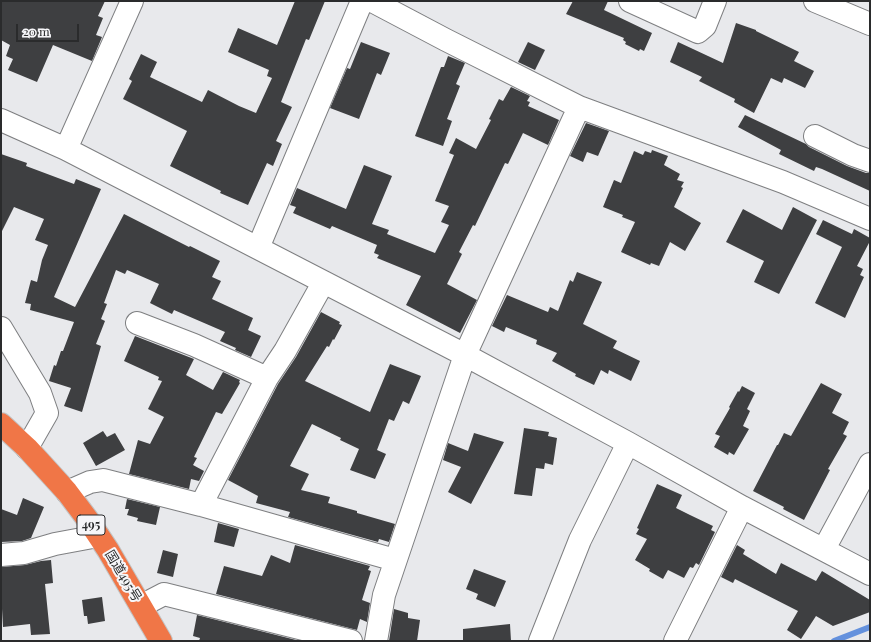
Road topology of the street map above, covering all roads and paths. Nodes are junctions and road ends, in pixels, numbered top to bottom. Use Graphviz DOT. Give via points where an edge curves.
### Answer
graph roads {
  1 [pos="132,1"];
  2 [pos="362,1"];
  3 [pos="372,1"];
  4 [pos="630,1"];
  5 [pos="715,1"];
  6 [pos="815,1"];
  7 [pos="847,7"];
  8 [pos="870,24"];
  9 [pos="579,107"];
  10 [pos="1,120"];
  11 [pos="815,136"];
  12 [pos="66,149"];
  13 [pos="870,161"];
  14 [pos="870,219"];
  15 [pos="258,248"];
  16 [pos="323,282"];
  17 [pos="137,323"];
  18 [pos="1,328"];
  19 [pos="465,355"];
  20 [pos="267,378"];
  21 [pos="1,424"];
  22 [pos="628,443"];
  23 [pos="27,448"];
  24 [pos="870,464"];
  25 [pos="67,492"];
  26 [pos="201,505"];
  27 [pos="742,506"];
  28 [pos="98,536"];
  29 [pos="824,549"];
  30 [pos="1,555"];
  31 [pos="395,560"];
  32 [pos="870,574"];
  33 [pos="141,606"];
  34 [pos="161,641"];
  35 [pos="351,641"];
  36 [pos="376,641"];
  37 [pos="540,641"];
  38 [pos="675,641"];
  1 -- 12 [label="street"];
  2 -- 15 [label="street"];
  3 -- 9 [label="street"];
  4 -- 5 [label="street" via="698,32 705,26"];
  6 -- 7 [label="street"];
  7 -- 8 [label="street"];
  9 -- 14 [label="street" via="783,182"];
  9 -- 19 [label="street"];
  10 -- 12 [label="street"];
  11 -- 13 [label="street"];
  12 -- 15 [label="street"];
  15 -- 16 [label="street"];
  16 -- 19 [label="street"];
  16 -- 20 [label="street"];
  17 -- 20 [label="street"];
  18 -- 23 [label="street" via="40,393 47,413"];
  19 -- 22 [label="street"];
  19 -- 31 [label="street"];
  20 -- 26 [label="street"];
  21 -- 23 [label="highway, 国道495号 / 495"];
  22 -- 27 [label="street"];
  22 -- 37 [label="street" via="580,540"];
  23 -- 25 [label="highway, 国道495号 / 495"];
  24 -- 29 [label="street"];
  25 -- 26 [label="street" via="90,482 103,480"];
  25 -- 28 [label="highway, 国道495号 / 495"];
  26 -- 31 [label="street"];
  27 -- 29 [label="street"];
  27 -- 38 [label="street"];
  28 -- 30 [label="street" via="24,553"];
  28 -- 33 [label="highway, 国道495号 / 495"];
  29 -- 32 [label="street"];
  31 -- 36 [label="street" via="384,595"];
  33 -- 34 [label="highway, 国道495号 / 495"];
  33 -- 35 [label="street" via="164,594"];
}
